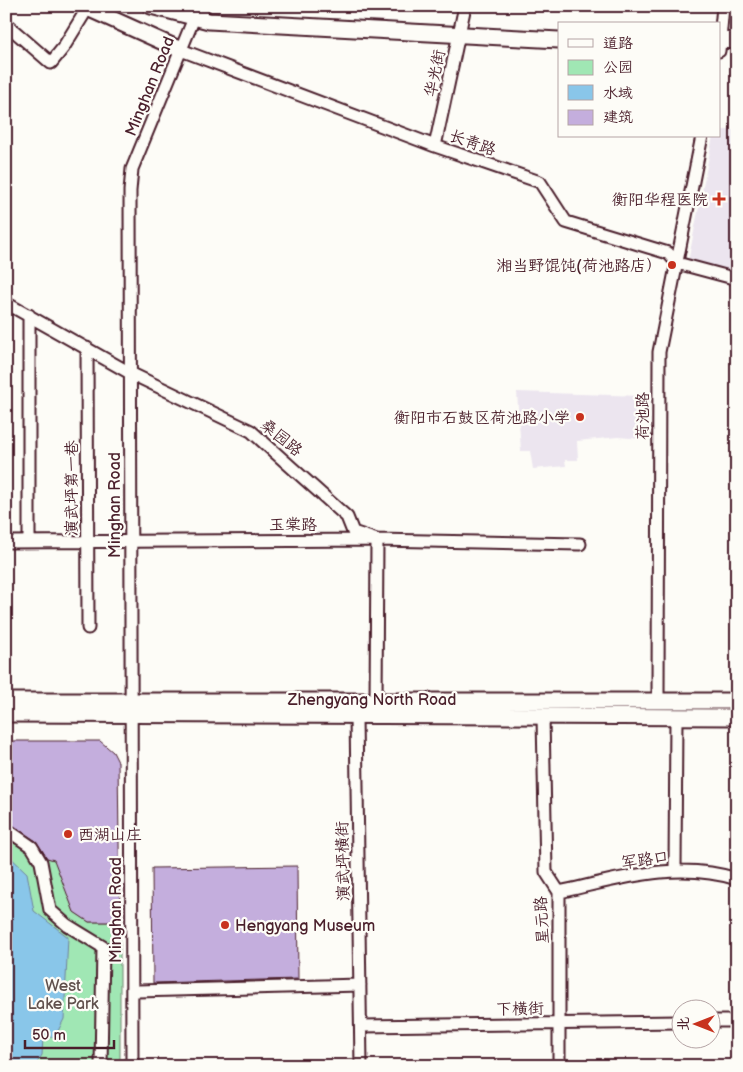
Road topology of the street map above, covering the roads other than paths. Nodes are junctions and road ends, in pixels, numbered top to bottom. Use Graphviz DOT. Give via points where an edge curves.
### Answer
graph roads {
  1 [pos="151,6"];
  2 [pos="465,6"];
  3 [pos="723,6"];
  4 [pos="85,7"];
  5 [pos="196,13"];
  6 [pos="6,24"];
  7 [pos="460,30"];
  8 [pos="558,31"];
  9 [pos="558,40"];
  10 [pos="737,40"];
  11 [pos="720,45"];
  12 [pos="737,49"];
  13 [pos="184,51"];
  14 [pos="702,138"];
  15 [pos="435,146"];
  16 [pos="677,263"];
  17 [pos="737,279"];
  18 [pos="6,303"];
  19 [pos="29,315"];
  20 [pos="87,348"];
  21 [pos="133,374"];
  22 [pos="377,540"];
  23 [pos="6,542"];
  24 [pos="29,542"];
  25 [pos="88,542"];
  26 [pos="133,542"];
  27 [pos="580,544"];
  28 [pos="88,628"];
  29 [pos="658,700"];
  30 [pos="6,701"];
  31 [pos="737,701"];
  32 [pos="376,702"];
  33 [pos="133,708"];
  34 [pos="6,714"];
  35 [pos="356,717"];
  36 [pos="543,717"];
  37 [pos="676,717"];
  38 [pos="737,717"];
  39 [pos="6,829"];
  40 [pos="676,870"];
  41 [pos="737,879"];
  42 [pos="559,892"];
  43 [pos="360,985"];
  44 [pos="137,991"];
  45 [pos="720,1021"];
  46 [pos="737,1021"];
  47 [pos="670,1022"];
  48 [pos="559,1023"];
  49 [pos="361,1026"];
  50 [pos="101,1066"];
  51 [pos="132,1066"];
  52 [pos="137,1066"];
  53 [pos="361,1066"];
  54 [pos="559,1066"];
  1 -- 5 [label="main road"];
  2 -- 7 [label="street, 华光街"];
  3 -- 11 [label="street"];
  4 -- 6 [label="street" via="63,48 51,62"];
  4 -- 13 [label="main road"];
  5 -- 7 [label="main road"];
  5 -- 13 [label="street, Minghan Road"];
  7 -- 8 [label="main road"];
  7 -- 9 [label="main road"];
  7 -- 15 [label="street, 华光街"];
  10 -- 11 [label="main road"];
  11 -- 12 [label="main road"];
  13 -- 15 [label="street, 长青路"];
  13 -- 21 [label="street, Minghan Road" via="132,169"];
  14 -- 16 [label="street, 荷池路"];
  15 -- 16 [label="street, 长青路" via="540,182 566,222 668,253"];
  16 -- 17 [label="street, 长青路"];
  16 -- 29 [label="street, 荷池路" via="659,352"];
  18 -- 19 [label="street, 桑园路"];
  19 -- 20 [label="street, 桑园路"];
  19 -- 24 [label="street"];
  20 -- 21 [label="street, 桑园路"];
  20 -- 25 [label="street, 演武坪第一巷"];
  21 -- 22 [label="street, 桑园路" via="251,431 347,518 353,532"];
  21 -- 26 [label="street, Minghan Road"];
  22 -- 26 [label="street, 玉棠路"];
  22 -- 27 [label="street, 玉棠路"];
  22 -- 32 [label="street"];
  23 -- 24 [label="street, 玉棠路"];
  24 -- 25 [label="street, 玉棠路"];
  25 -- 26 [label="street, 玉棠路"];
  25 -- 28 [label="street, 演武坪第一巷"];
  26 -- 33 [label="street, Minghan Road"];
  29 -- 31 [label="main road, Zhengyang North Road"];
  29 -- 32 [label="main road, Zhengyang North Road"];
  30 -- 33 [label="main road, Zhengyang North Road"];
  32 -- 33 [label="main road, Zhengyang North Road"];
  33 -- 34 [label="main road, Zhengyang North Road"];
  33 -- 35 [label="main road, Zhengyang North Road"];
  33 -- 44 [label="street, Minghan Road"];
  33 -- 51 [label="street, Minghan Road"];
  35 -- 36 [label="main road, Zhengyang North Road"];
  35 -- 43 [label="street, 演武坪横街"];
  36 -- 37 [label="main road, Zhengyang North Road"];
  36 -- 42 [label="street, 星元路" via="546,872"];
  37 -- 38 [label="main road, Zhengyang North Road"];
  37 -- 40 [label="street"];
  39 -- 50 [label="street" via="32,847 41,862 50,910 67,925 104,947"];
  40 -- 41 [label="street, 军路口" via="715,872"];
  40 -- 42 [label="street, 军路口" via="652,871"];
  42 -- 48 [label="street, 星元路"];
  43 -- 44 [label="street"];
  43 -- 49 [label="street, 演武坪横街"];
  44 -- 52 [label="street, Minghan Road"];
  45 -- 46 [label="street"];
  47 -- 48 [label="street, 下横街"];
  48 -- 49 [label="street, 下横街"];
  48 -- 54 [label="street, 星元路"];
  49 -- 53 [label="street, 演武坪横街"];
}
